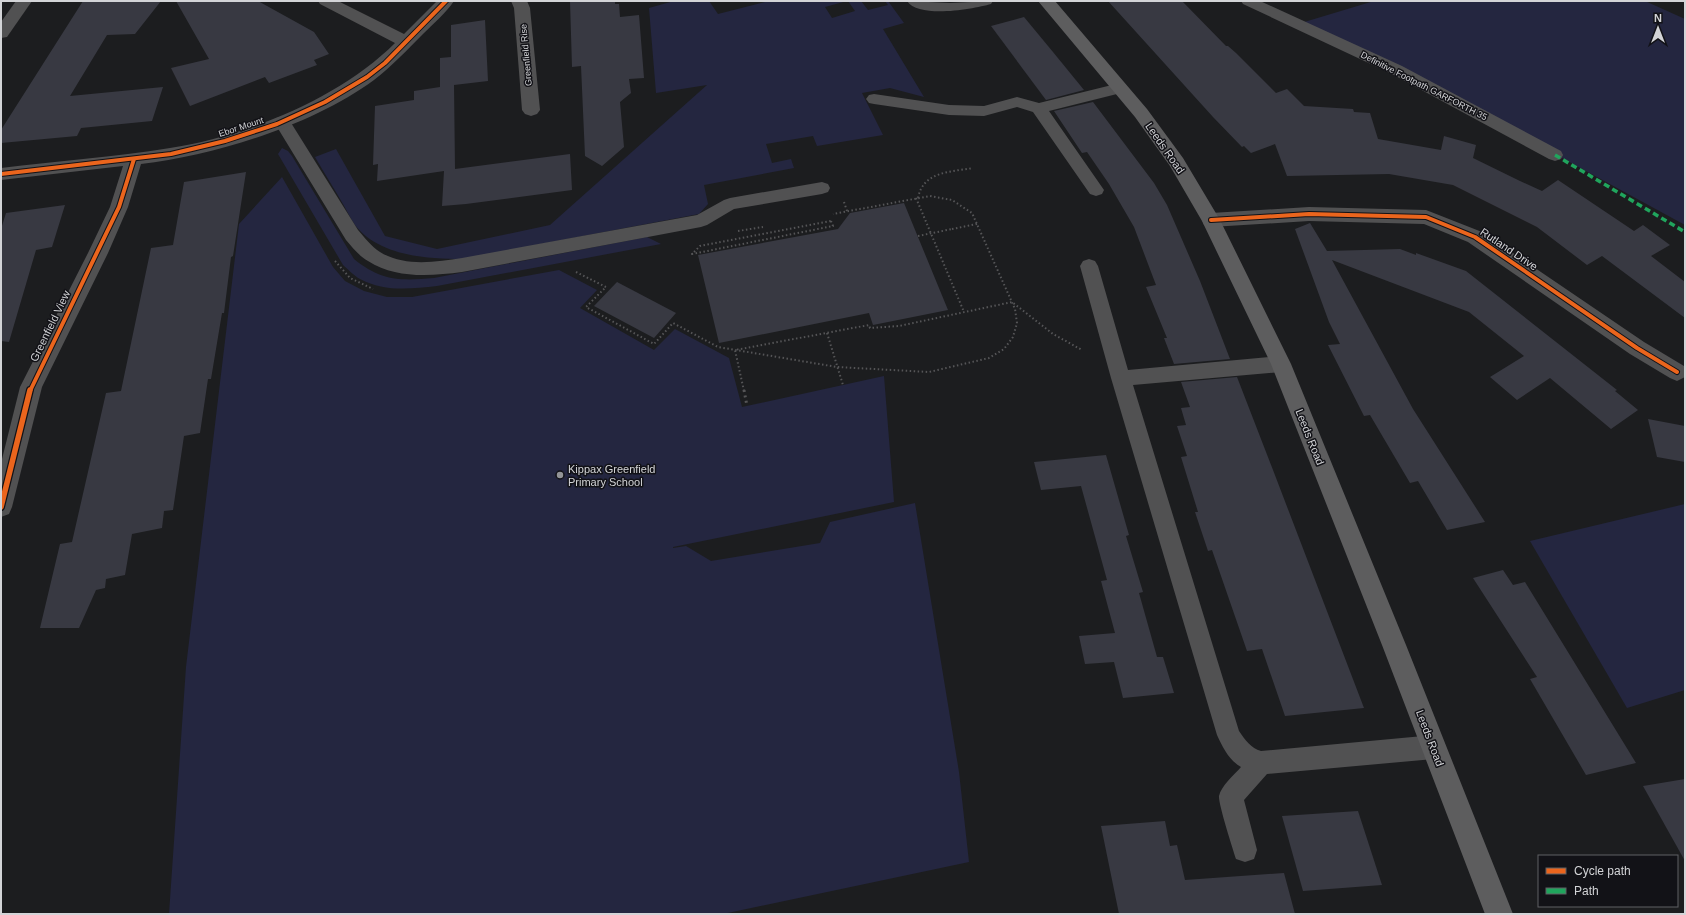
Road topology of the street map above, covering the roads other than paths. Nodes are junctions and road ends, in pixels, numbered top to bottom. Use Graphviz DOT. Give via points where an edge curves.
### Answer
graph roads {
  1 [pos="24,1"];
  2 [pos="326,1"];
  3 [pos="446,1"];
  4 [pos="519,1"];
  5 [pos="914,1"];
  6 [pos="986,1"];
  7 [pos="1046,1"];
  8 [pos="1248,1"];
  9 [pos="1,33"];
  10 [pos="407,42"];
  11 [pos="1120,88"];
  12 [pos="874,99"];
  13 [pos="1040,108"];
  14 [pos="531,110"];
  15 [pos="282,122"];
  16 [pos="1555,155"];
  17 [pos="134,159"];
  18 [pos="1,174"];
  19 [pos="822,188"];
  20 [pos="1096,190"];
  21 [pos="1211,220"];
  22 [pos="1089,266"];
  23 [pos="1281,364"];
  24 [pos="1118,370"];
  25 [pos="1677,372"];
  26 [pos="1,507"];
  27 [pos="1434,747"];
  28 [pos="1260,763"];
  29 [pos="1245,850"];
  30 [pos="1499,914"];
  1 -- 9 [label="street"];
  2 -- 10 [label="street"];
  3 -- 10 [label="street, Ebor Mount"];
  4 -- 14 [label="street, Greenfield Rise" via="522,8"];
  5 -- 6 [label="lane" via="943,7 959,7"];
  7 -- 11 [label="main road, Leeds Road"];
  8 -- 16 [label="lane, Definitive Footpath GARFORTH 35" via="1397,70"];
  10 -- 15 [label="street, Ebor Mount" via="385,63 347,90"];
  11 -- 13 [label="lane"];
  11 -- 21 [label="main road, Leeds Road" via="1177,162"];
  12 -- 13 [label="lane" via="949,110 984,111 1017,102"];
  13 -- 20 [label="lane"];
  15 -- 17 [label="street, Ebor Mount" via="198,148"];
  15 -- 19 [label="lane" via="352,235 364,250 383,261 407,268 434,269 462,265 700,221 730,204"];
  17 -- 18 [label="street, Ebor Mount"];
  17 -- 26 [label="street, Greenfield View" via="119,207 31,387"];
  21 -- 23 [label="main road, Leeds Road"];
  21 -- 25 [label="street, Rutland Drive" via="1309,214 1426,217 1475,237 1637,348"];
  22 -- 24 [label="lane"];
  23 -- 24 [label="lane"];
  23 -- 27 [label="main road, Leeds Road"];
  24 -- 28 [label="lane" via="1229,735 1241,754"];
  27 -- 28 [label="lane"];
  27 -- 30 [label="main road, Leeds Road"];
  28 -- 29 [label="lane" via="1231,797"];
}
